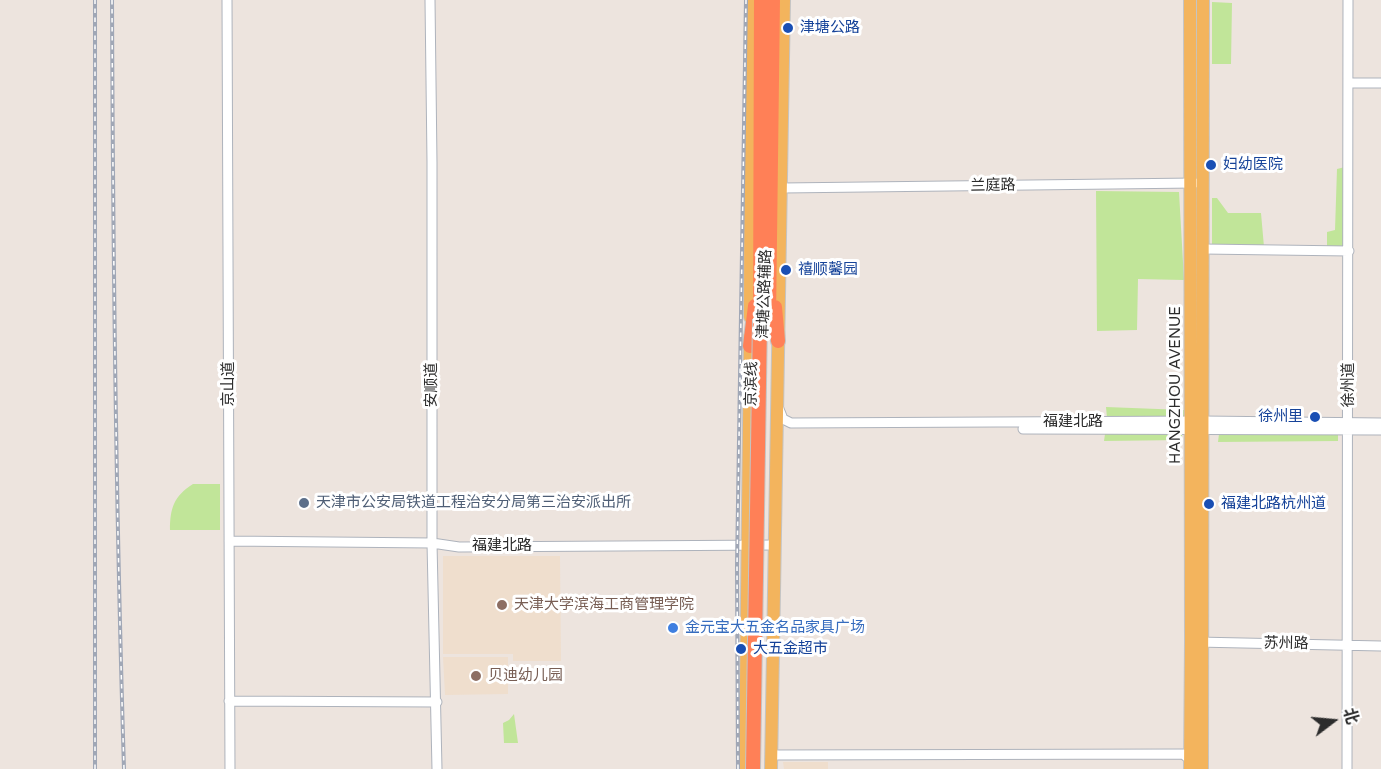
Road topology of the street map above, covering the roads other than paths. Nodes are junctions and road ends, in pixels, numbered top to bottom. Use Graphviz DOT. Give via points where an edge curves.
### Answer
graph roads {
  1 [pos="227,0"];
  2 [pos="430,0"];
  3 [pos="751,0"];
  4 [pos="761,0"];
  5 [pos="773,0"];
  6 [pos="784,0"];
  7 [pos="1190,0"];
  8 [pos="1203,0"];
  9 [pos="1348,0"];
  10 [pos="1349,83"];
  11 [pos="1381,83"];
  12 [pos="1197,183"];
  13 [pos="783,188"];
  14 [pos="1203,249"];
  15 [pos="1349,252"];
  16 [pos="765,265"];
  17 [pos="765,319"];
  18 [pos="778,341"];
  19 [pos="750,346"];
  20 [pos="777,403"];
  21 [pos="1381,423"];
  22 [pos="1197,425"];
  23 [pos="1348,426"];
  24 [pos="1381,430"];
  25 [pos="776,447"];
  26 [pos="229,541"];
  27 [pos="432,543"];
  28 [pos="747,545"];
  29 [pos="774,545"];
  30 [pos="1197,642"];
  31 [pos="1348,645"];
  32 [pos="1381,646"];
  33 [pos="230,701"];
  34 [pos="437,702"];
  35 [pos="771,755"];
  36 [pos="1197,767"];
  37 [pos="230,769"];
  38 [pos="437,769"];
  39 [pos="745,769"];
  40 [pos="753,769"];
  41 [pos="762,769"];
  42 [pos="771,769"];
  43 [pos="1347,769"];
  1 -- 26 [label="street, 京山道"];
  2 -- 27 [label="street, 安顺道"];
  3 -- 19 [label="main road, 津塘公路辅路"];
  4 -- 16 [label="highway, 京滨线"];
  5 -- 16 [label="highway, 京滨线"];
  6 -- 13 [label="main road, 津塘公路辅路"];
  7 -- 12 [label="main road, HANGZHOU AVENUE"];
  8 -- 12 [label="main road, HANGZHOU AVENUE"];
  9 -- 10 [label="street, 徐州道"];
  10 -- 11 [label="street"];
  10 -- 15 [label="street, 徐州道"];
  12 -- 13 [label="street, 兰庭路"];
  12 -- 14 [label="main road, HANGZHOU AVENUE"];
  12 -- 22 [label="main road, HANGZHOU AVENUE"];
  13 -- 18 [label="main road, 津塘公路辅路"];
  14 -- 15 [label="street"];
  14 -- 22 [label="main road, HANGZHOU AVENUE"];
  15 -- 23 [label="street, 徐州道"];
  16 -- 17 [label="highway, 京滨线"];
  16 -- 18 [label="highway"];
  16 -- 19 [label="highway"];
  17 -- 40 [label="highway, 京滨线, bridge"];
  17 -- 41 [label="highway, 京滨线"];
  18 -- 20 [label="main road, 津塘公路辅路"];
  19 -- 28 [label="main road, 津塘公路辅路"];
  20 -- 22 [label="street, 福建北路" via="781,416 791,423"];
  20 -- 25 [label="main road, 津塘公路辅路"];
  21 -- 23 [label="street, 福建北路"];
  22 -- 23 [label="street, 福建北路"];
  22 -- 25 [label="street, 福建北路" via="791,428 782,433"];
  22 -- 30 [label="main road, HANGZHOU AVENUE"];
  23 -- 24 [label="street, 福建北路"];
  23 -- 31 [label="street, 徐州道"];
  25 -- 29 [label="main road, 津塘公路辅路"];
  26 -- 27 [label="street, 福建北路"];
  26 -- 33 [label="street, 京山道"];
  27 -- 28 [label="street, 福建北路" via="459,547"];
  27 -- 34 [label="street, 安顺道"];
  28 -- 29 [label="street, 福建北路"];
  28 -- 39 [label="main road, 津塘公路辅路"];
  29 -- 35 [label="main road, 津塘公路辅路"];
  30 -- 31 [label="street, 苏州路"];
  30 -- 36 [label="main road, HANGZHOU AVENUE"];
  31 -- 32 [label="street, 苏州路"];
  31 -- 43 [label="street, 徐州道"];
  33 -- 34 [label="street"];
  33 -- 37 [label="street, 京山道"];
  34 -- 38 [label="street, 安顺道"];
  35 -- 36 [label="street" via="1183,754"];
  35 -- 42 [label="main road, 津塘公路辅路"];
}
